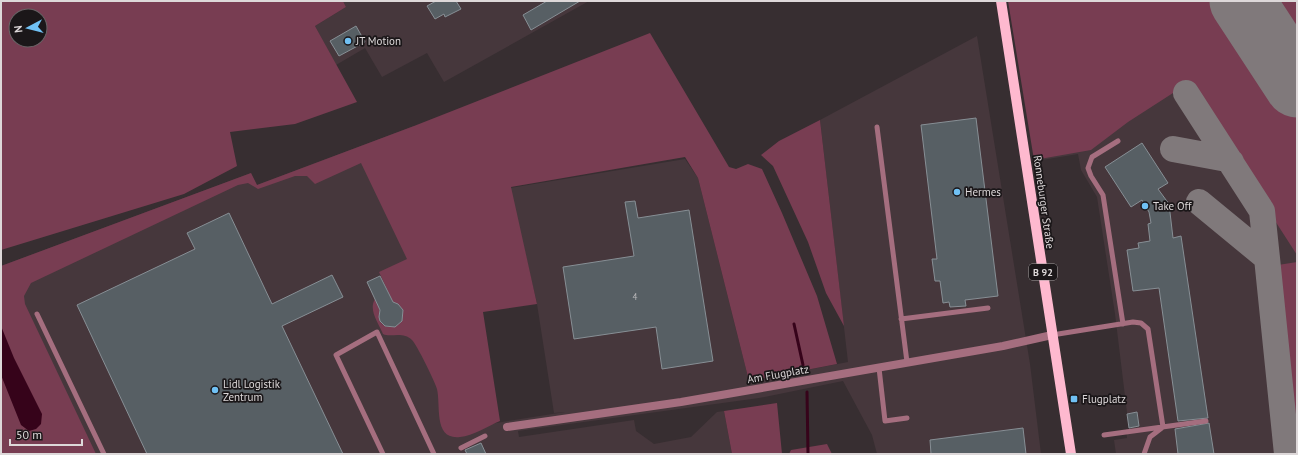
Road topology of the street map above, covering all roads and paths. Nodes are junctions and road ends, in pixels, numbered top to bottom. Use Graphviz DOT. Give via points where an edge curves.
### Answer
graph roads {
  1 [pos="1001,1"];
  2 [pos="877,127"];
  3 [pos="1118,141"];
  4 [pos="988,308"];
  5 [pos="37,314"];
  6 [pos="901,319"];
  7 [pos="1123,324"];
  8 [pos="1052,335"];
  9 [pos="907,362"];
  10 [pos="880,368"];
  11 [pos="907,418"];
  12 [pos="1206,421"];
  13 [pos="506,427"];
  14 [pos="1163,427"];
  15 [pos="1104,435"];
  16 [pos="486,436"];
  17 [pos="461,448"];
  18 [pos="104,454"];
  19 [pos="383,454"];
  20 [pos="434,454"];
  21 [pos="1071,454"];
  22 [pos="1144,454"];
  1 -- 8 [label="main road, Ronneburger Straße / B 92"];
  2 -- 6 [label="lane"];
  3 -- 7 [label="lane" via="1092,157 1088,168 1103,195"];
  4 -- 6 [label="lane"];
  5 -- 18 [label="lane"];
  6 -- 9 [label="lane"];
  7 -- 8 [label="lane"];
  7 -- 14 [label="lane" via="1141,323 1148,329"];
  8 -- 9 [label="street, Am Flugplatz"];
  8 -- 21 [label="main road, Ronneburger Straße / B 92"];
  9 -- 10 [label="street, Am Flugplatz"];
  10 -- 11 [label="lane" via="885,421"];
  10 -- 13 [label="street, Am Flugplatz" via="681,402"];
  12 -- 14 [label="lane"];
  14 -- 15 [label="lane"];
  14 -- 22 [label="lane" via="1150,437"];
  16 -- 17 [label="lane"];
  19 -- 20 [label="lane" via="336,355 377,332"];
}
